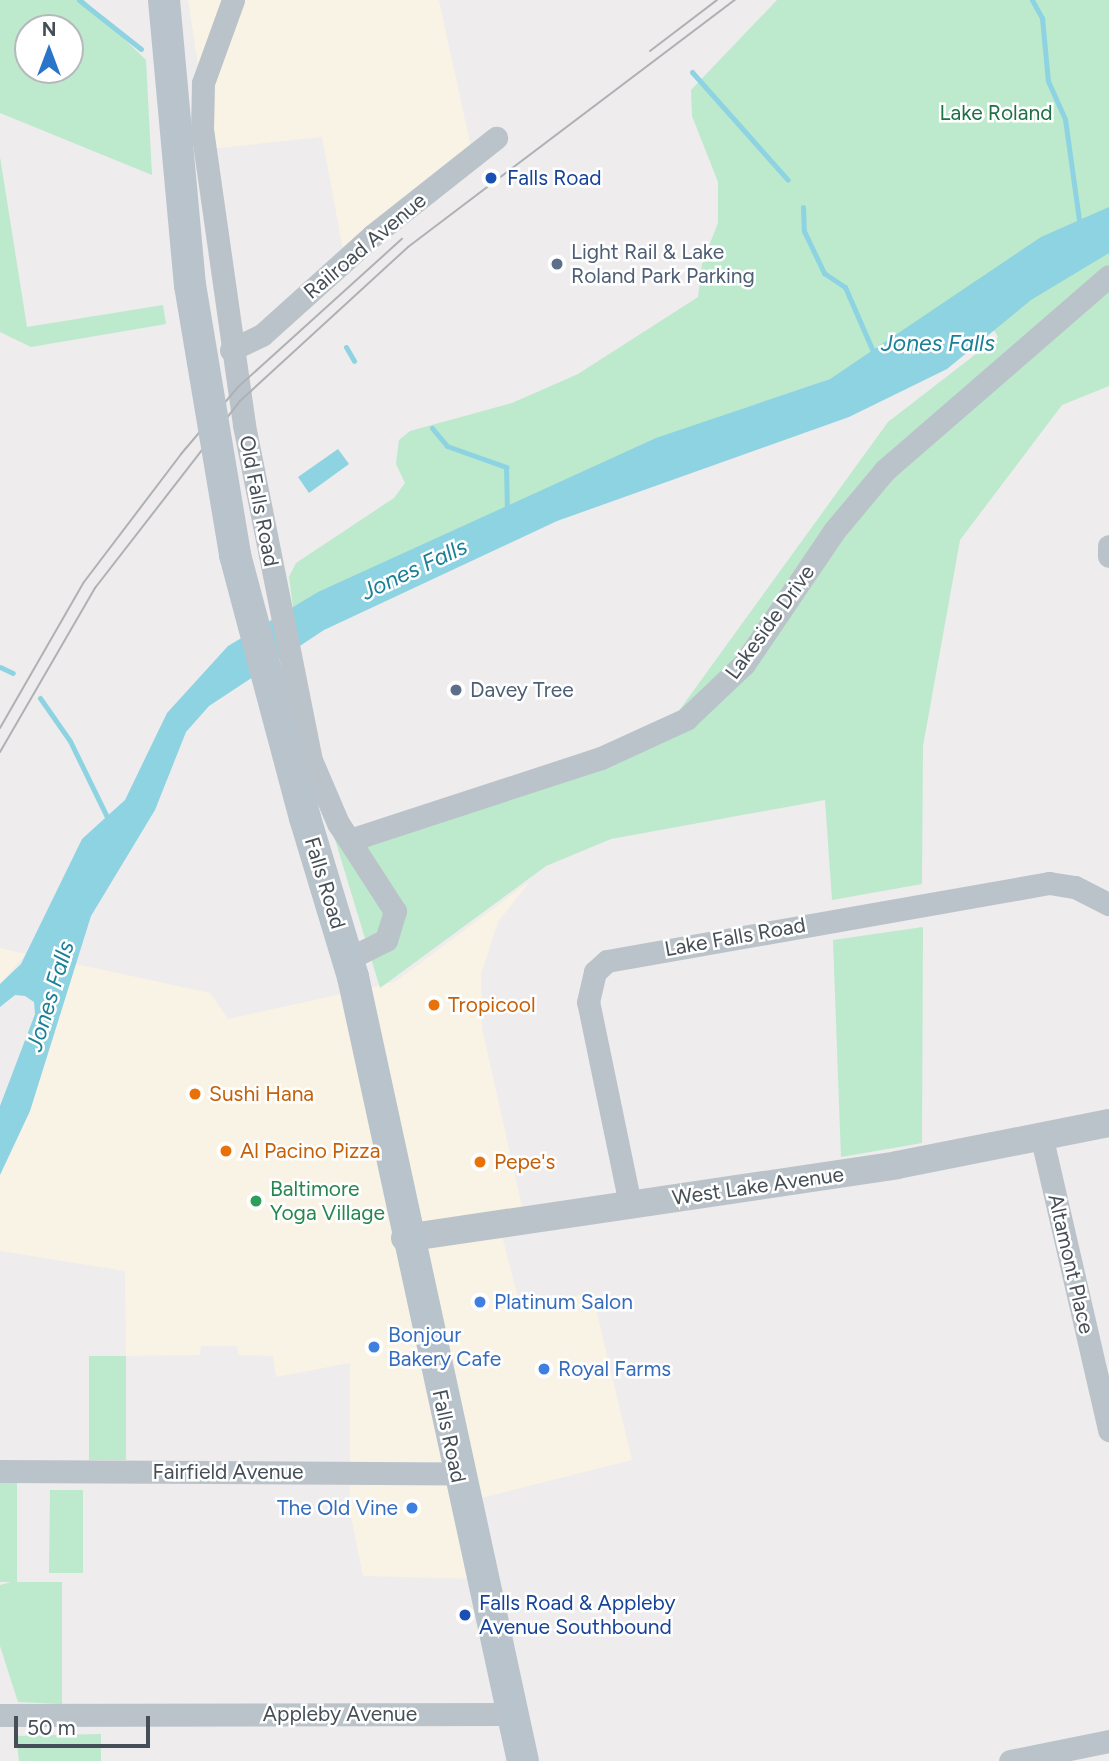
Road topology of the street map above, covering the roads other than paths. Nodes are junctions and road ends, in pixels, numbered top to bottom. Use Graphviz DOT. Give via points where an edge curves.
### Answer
graph roads {
  1 [pos="164,0"];
  2 [pos="233,0"];
  3 [pos="496,138"];
  4 [pos="1109,276"];
  5 [pos="231,350"];
  6 [pos="1109,546"];
  7 [pos="1109,556"];
  8 [pos="350,840"];
  9 [pos="1109,904"];
  10 [pos="348,959"];
  11 [pos="1109,1123"];
  12 [pos="1042,1139"];
  13 [pos="630,1204"];
  14 [pos="405,1238"];
  15 [pos="1109,1430"];
  16 [pos="0,1471"];
  17 [pos="457,1473"];
  18 [pos="511,1714"];
  19 [pos="1,1715"];
  20 [pos="1109,1741"];
  21 [pos="523,1761"];
  22 [pos="1010,1761"];
  1 -- 10 [label="main road, Falls Road, bridge" via="190,285 234,555"];
  2 -- 5 [label="street, Old Falls Road" via="231,19 208,60 202,105"];
  3 -- 5 [label="street, Railroad Avenue" via="373,235 262,335"];
  4 -- 8 [label="street, Lakeside Drive" via="885,470 834,531 744,664 686,719 601,758"];
  5 -- 8 [label="street, Old Falls Road" via="289,660 320,786"];
  6 -- 7 [label="street"];
  8 -- 10 [label="street, Old Falls Road" via="395,911 386,940"];
  9 -- 13 [label="street, Lake Falls Road" via="1075,887 1049,883 607,961 592,979 588,1002"];
  10 -- 14 [label="main road, Falls Road"];
  11 -- 12 [label="street, West Lake Avenue"];
  12 -- 13 [label="street, West Lake Avenue"];
  12 -- 15 [label="street, Altamont Place"];
  13 -- 14 [label="street, West Lake Avenue"];
  14 -- 17 [label="main road, Falls Road"];
  16 -- 17 [label="street, Fairfield Avenue"];
  17 -- 18 [label="main road, Falls Road"];
  18 -- 19 [label="street, Appleby Avenue"];
  18 -- 21 [label="main road, Falls Road"];
  20 -- 22 [label="street"];
}
